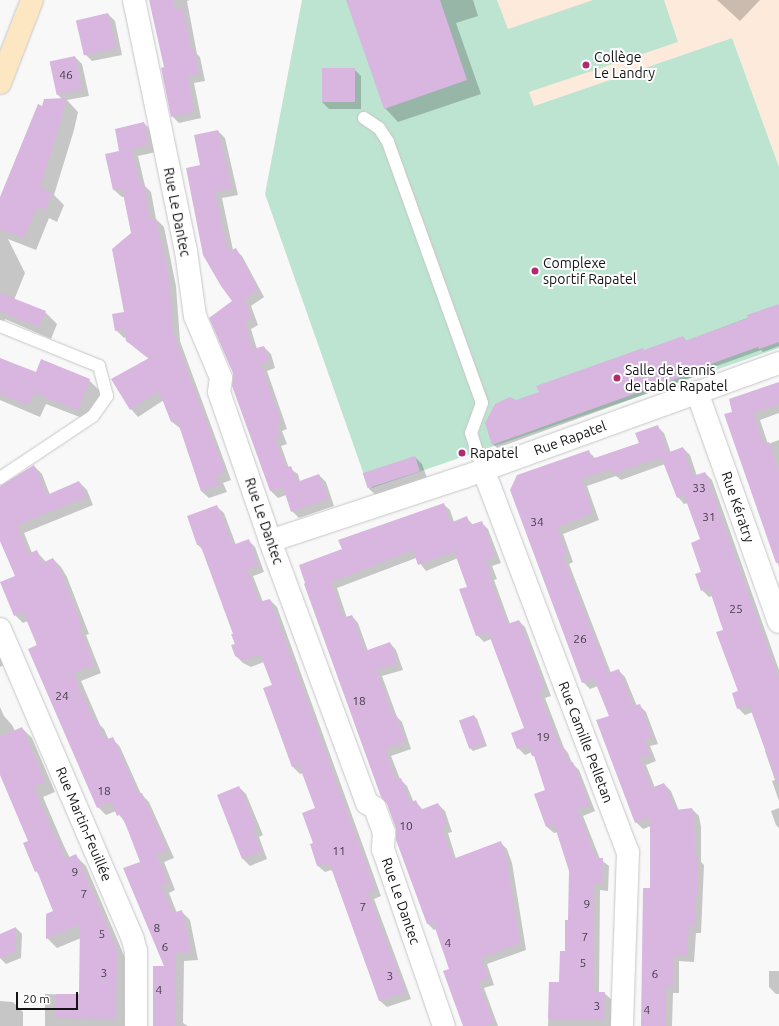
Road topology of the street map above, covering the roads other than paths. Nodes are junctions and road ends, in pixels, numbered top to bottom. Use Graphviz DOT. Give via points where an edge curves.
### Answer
graph roads {
  1 [pos="32,0"];
  2 [pos="134,0"];
  3 [pos="0,84"];
  4 [pos="364,118"];
  5 [pos="0,326"];
  6 [pos="779,363"];
  7 [pos="697,392"];
  8 [pos="484,469"];
  9 [pos="0,478"];
  10 [pos="270,541"];
  11 [pos="779,622"];
  12 [pos="0,629"];
  13 [pos="136,1026"];
  14 [pos="444,1026"];
  15 [pos="622,1026"];
  1 -- 3 [label="main road"];
  2 -- 10 [label="street, Rue Le Dantec" via="186,251 195,316 221,378 220,392"];
  4 -- 8 [label="lane" via="379,128 388,142 482,403 471,433"];
  5 -- 9 [label="lane" via="99,366 107,396 93,416"];
  6 -- 7 [label="street, Rue Rapatel"];
  7 -- 8 [label="street, Rue Rapatel"];
  7 -- 11 [label="street, Rue Kératry"];
  8 -- 10 [label="street, Rue Rapatel"];
  8 -- 15 [label="street, Rue Camille Pelletan" via="628,852"];
  10 -- 14 [label="street, Rue Le Dantec" via="367,804 375,808 384,833 383,849"];
  12 -- 13 [label="street, Rue Martin-Feuillée" via="133,940 136,951"];
}
